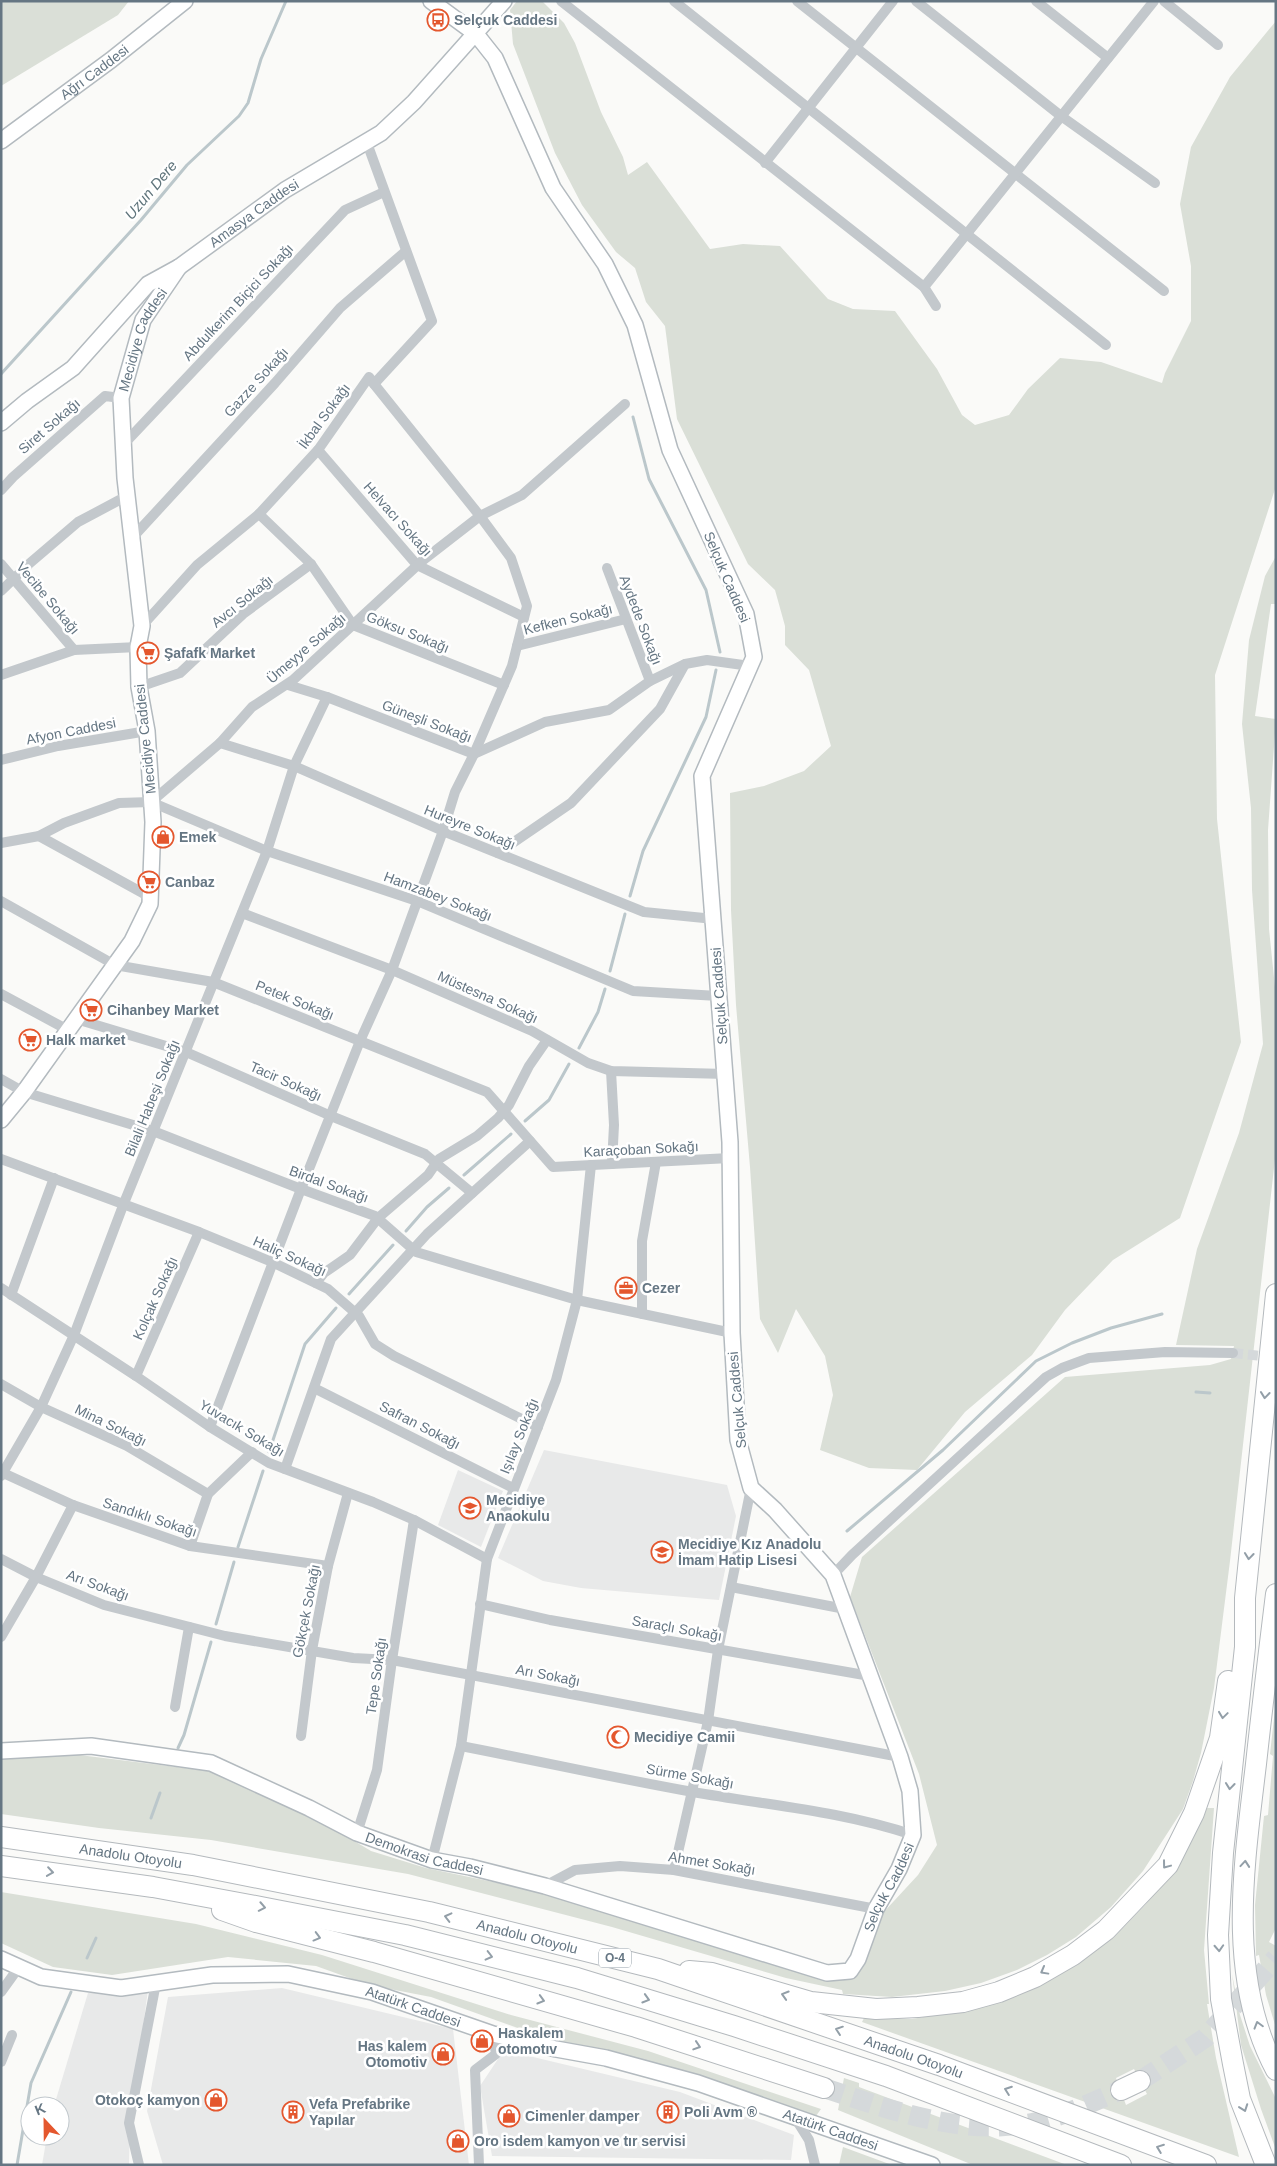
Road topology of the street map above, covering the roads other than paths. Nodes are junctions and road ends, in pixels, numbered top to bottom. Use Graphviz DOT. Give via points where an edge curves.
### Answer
graph roads {
  1 [pos="185,1"];
  2 [pos="431,1"];
  3 [pos="504,1"];
  4 [pos="561,1"];
  5 [pos="674,1"];
  6 [pos="797,1"];
  7 [pos="893,1"];
  8 [pos="916,1"];
  9 [pos="1036,1"];
  10 [pos="1154,1"];
  11 [pos="1164,1"];
  12 [pos="476,34"];
  13 [pos="1218,45"];
  14 [pos="857,47"];
  15 [pos="1108,58"];
  16 [pos="808,108"];
  17 [pos="1061,116"];
  18 [pos="1,140"];
  19 [pos="367,143"];
  20 [pos="765,163"];
  21 [pos="1015,173"];
  22 [pos="1155,183"];
  23 [pos="384,192"];
  24 [pos="967,233"];
  25 [pos="406,251"];
  26 [pos="179,267"];
  27 [pos="924,287"];
  28 [pos="1164,291"];
  29 [pos="936,306"];
  30 [pos="1106,345"];
  31 [pos="374,384"];
  32 [pos="121,398"];
  33 [pos="625,404"];
  34 [pos="1,424"];
  35 [pos="123,445"];
  36 [pos="318,450"];
  37 [pos="1,490"];
  38 [pos="128,496"];
  39 [pos="259,514"];
  40 [pos="480,516"];
  41 [pos="133,537"];
  42 [pos="1,564"];
  43 [pos="311,564"];
  44 [pos="417,565"];
  45 [pos="607,568"];
  46 [pos="14,579"];
  47 [pos="1,591"];
  48 [pos="524,617"];
  49 [pos="626,619"];
  50 [pos="353,625"];
  51 [pos="142,626"];
  52 [pos="517,646"];
  53 [pos="138,647"];
  54 [pos="74,650"];
  55 [pos="685,664"];
  56 [pos="750,666"];
  57 [pos="1,676"];
  58 [pos="650,681"];
  59 [pos="288,685"];
  60 [pos="504,686"];
  61 [pos="139,687"];
  62 [pos="327,697"];
  63 [pos="147,731"];
  64 [pos="220,743"];
  65 [pos="474,754"];
  66 [pos="1,760"];
  67 [pos="294,766"];
  68 [pos="151,802"];
  69 [pos="443,831"];
  70 [pos="39,836"];
  71 [pos="1,843"];
  72 [pos="267,851"];
  73 [pos="498,853"];
  74 [pos="150,897"];
  75 [pos="1,901"];
  76 [pos="417,901"];
  77 [pos="242,913"];
  78 [pos="714,919"];
  79 [pos="115,965"];
  80 [pos="392,970"];
  81 [pos="212,982"];
  82 [pos="1,994"];
  83 [pos="718,996"];
  84 [pos="72,1024"];
  85 [pos="547,1040"];
  86 [pos="360,1041"];
  87 [pos="186,1052"];
  88 [pos="611,1072"];
  89 [pos="726,1074"];
  90 [pos="1,1079"];
  91 [pos="24,1092"];
  92 [pos="504,1112"];
  93 [pos="330,1116"];
  94 [pos="1,1120"];
  95 [pos="154,1131"];
  96 [pos="530,1141"];
  97 [pos="730,1158"];
  98 [pos="1,1159"];
  99 [pos="436,1162"];
  100 [pos="656,1162"];
  101 [pos="612,1164"];
  102 [pos="591,1165"];
  103 [pos="553,1167"];
  104 [pos="54,1178"];
  105 [pos="301,1189"];
  106 [pos="472,1193"];
  107 [pos="124,1203"];
  108 [pos="378,1218"];
  109 [pos="199,1232"];
  110 [pos="413,1249"];
  111 [pos="272,1262"];
  112 [pos="316,1283"];
  113 [pos="1,1288"];
  114 [pos="1276,1294"];
  115 [pos="11,1295"];
  116 [pos="577,1300"];
  117 [pos="355,1312"];
  118 [pos="642,1314"];
  119 [pos="732,1333"];
  120 [pos="74,1335"];
  121 [pos="1232,1353"];
  122 [pos="136,1376"];
  123 [pos="1,1384"];
  124 [pos="314,1388"];
  125 [pos="41,1407"];
  126 [pos="210,1426"];
  127 [pos="538,1427"];
  128 [pos="252,1452"];
  129 [pos="285,1470"];
  130 [pos="2,1474"];
  131 [pos="513,1488"];
  132 [pos="750,1488"];
  133 [pos="348,1493"];
  134 [pos="208,1494"];
  135 [pos="73,1505"];
  136 [pos="414,1520"];
  137 [pos="190,1546"];
  138 [pos="1,1559"];
  139 [pos="487,1559"];
  140 [pos="328,1566"];
  141 [pos="833,1575"];
  142 [pos="36,1577"];
  143 [pos="731,1586"];
  144 [pos="1276,1594"];
  145 [pos="1244,1598"];
  146 [pos="480,1604"];
  147 [pos="845,1609"];
  148 [pos="189,1627"];
  149 [pos="1,1637"];
  150 [pos="312,1650"];
  151 [pos="718,1650"];
  152 [pos="392,1660"];
  153 [pos="470,1674"];
  154 [pos="870,1676"];
  155 [pos="175,1707"];
  156 [pos="708,1721"];
  157 [pos="301,1736"];
  158 [pos="461,1746"];
  159 [pos="1,1751"];
  160 [pos="900,1756"];
  161 [pos="693,1792"];
  162 [pos="357,1833"];
  163 [pos="913,1835"];
  164 [pos="1,1837"];
  165 [pos="432,1860"];
  166 [pos="1,1866"];
  167 [pos="674,1870"];
  168 [pos="545,1886"];
  169 [pos="153,1887"];
  170 [pos="876,1909"];
  171 [pos="1,1959"];
  172 [pos="19,1967"];
  173 [pos="658,1969"];
  174 [pos="850,1971"];
  175 [pos="156,1983"];
  176 [pos="1,1992"];
  177 [pos="493,2034"];
  178 [pos="12,2035"];
  179 [pos="1,2062"];
  180 [pos="1276,2070"];
  181 [pos="1140,2081"];
  182 [pos="824,2088"];
  183 [pos="1121,2090"];
  184 [pos="793,2115"];
  185 [pos="139,2165"];
  186 [pos="478,2165"];
  187 [pos="815,2165"];
  188 [pos="932,2165"];
  189 [pos="1121,2165"];
  190 [pos="1206,2165"];
  191 [pos="1266,2165"];
  1 -- 18 [label="street, Ağrı Caddesi"];
  2 -- 12 [label="street"];
  3 -- 12 [label="street, Amasya Caddesi"];
  4 -- 20 [label="street"];
  5 -- 16 [label="street"];
  6 -- 14 [label="street"];
  7 -- 14 [label="street"];
  8 -- 17 [label="street"];
  9 -- 15 [label="street"];
  10 -- 15 [label="street"];
  11 -- 13 [label="street"];
  12 -- 19 [label="street, Amasya Caddesi" via="414,102"];
  12 -- 56 [label="street, Selçuk Caddesi" via="496,58 553,188 606,264 635,325 670,450 746,614 754,657"];
  14 -- 16 [label="street"];
  14 -- 21 [label="street"];
  15 -- 17 [label="street"];
  16 -- 20 [label="street"];
  16 -- 24 [label="street"];
  17 -- 21 [label="street"];
  17 -- 22 [label="street"];
  19 -- 23 [label="street, İkbal Sokağı"];
  19 -- 26 [label="street, Amasya Caddesi" via="285,190"];
  20 -- 27 [label="street"];
  21 -- 24 [label="street"];
  21 -- 28 [label="street"];
  23 -- 25 [label="street, İkbal Sokağı"];
  23 -- 35 [label="street, Abdulkerim Biçici Sokağı" via="345,210"];
  24 -- 27 [label="street"];
  24 -- 30 [label="street"];
  25 -- 31 [label="street, İkbal Sokağı" via="432,321"];
  25 -- 41 [label="street, Gazze Sokağı" via="340,308 276,383"];
  26 -- 32 [label="street, Mecidiye Caddesi" via="143,320"];
  26 -- 34 [label="street, Amasya Caddesi" via="148,284 73,368"];
  27 -- 29 [label="street"];
  31 -- 36 [label="street, İkbal Sokağı" via="369,377"];
  31 -- 40 [label="street"];
  32 -- 35 [label="street, Mecidiye Caddesi"];
  32 -- 37 [label="street, Siret Sokağı" via="104,396"];
  33 -- 40 [label="street, Ümeyye Sokağı" via="522,495"];
  35 -- 38 [label="street, Mecidiye Caddesi"];
  36 -- 39 [label="street, İkbal Sokağı"];
  36 -- 44 [label="street, Helvacı Sokağı"];
  38 -- 41 [label="street, Mecidiye Caddesi"];
  38 -- 46 [label="street" via="78,522"];
  39 -- 43 [label="street, Göksu Sokağı"];
  39 -- 51 [label="street, İkbal Sokağı" via="196,565"];
  40 -- 44 [label="street, Ümeyye Sokağı"];
  40 -- 48 [label="street" via="511,558 527,606"];
  41 -- 51 [label="street, Mecidiye Caddesi"];
  42 -- 46 [label="street, Vecibe Sokağı"];
  43 -- 50 [label="street, Göksu Sokağı"];
  43 -- 61 [label="street, Avcı Sokağı" via="244,614 180,673"];
  44 -- 48 [label="street, Helvacı Sokağı"];
  44 -- 50 [label="street, Ümeyye Sokağı"];
  45 -- 49 [label="street, Aydede Sokağı"];
  46 -- 47 [label="street"];
  46 -- 54 [label="street, Vecibe Sokağı"];
  48 -- 52 [label="street"];
  49 -- 52 [label="street, Kefken Sokağı"];
  49 -- 58 [label="street, Aydede Sokağı"];
  50 -- 59 [label="street, Ümeyye Sokağı"];
  50 -- 60 [label="street, Göksu Sokağı"];
  51 -- 53 [label="street, Mecidiye Caddesi"];
  52 -- 60 [label="street"];
  53 -- 54 [label="street"];
  53 -- 61 [label="street, Mecidiye Caddesi"];
  54 -- 57 [label="street"];
  55 -- 56 [label="street, Güneşli Sokağı" via="707,660"];
  55 -- 58 [label="street, Güneşli Sokağı"];
  55 -- 73 [label="street" via="660,709 571,803"];
  56 -- 78 [label="street, Selçuk Caddesi" via="702,776"];
  58 -- 65 [label="street, Güneşli Sokağı" via="609,710 545,722"];
  59 -- 62 [label="street, Güneşli Sokağı"];
  59 -- 64 [label="street, Ümeyye Sokağı" via="252,708"];
  60 -- 65 [label="street"];
  61 -- 63 [label="street, Mecidiye Caddesi"];
  62 -- 65 [label="street, Güneşli Sokağı"];
  62 -- 67 [label="street, Bilali Habeşi Sokağı"];
  63 -- 66 [label="street, Afyon Caddesi" via="58,746"];
  63 -- 68 [label="street, Mecidiye Caddesi"];
  64 -- 67 [label="street, Hureyre Sokağı"];
  64 -- 68 [label="street, Ümeyye Sokağı"];
  65 -- 69 [label="street" via="455,792"];
  67 -- 69 [label="street, Hureyre Sokağı"];
  67 -- 72 [label="street, Bilali Habeşi Sokağı"];
  68 -- 70 [label="street" via="119,803"];
  68 -- 72 [label="street, Hamzabey Sokağı"];
  68 -- 74 [label="street, Mecidiye Caddesi"];
  69 -- 73 [label="street, Hureyre Sokağı"];
  69 -- 76 [label="street"];
  70 -- 71 [label="street"];
  70 -- 74 [label="street"];
  72 -- 76 [label="street, Hamzabey Sokağı"];
  72 -- 77 [label="street, Bilali Habeşi Sokağı"];
  73 -- 78 [label="street, Hureyre Sokağı" via="644,912"];
  74 -- 79 [label="street, Mecidiye Caddesi" via="143,921"];
  75 -- 79 [label="street, Petek Sokağı"];
  76 -- 80 [label="street"];
  76 -- 83 [label="street, Hamzabey Sokağı" via="633,991"];
  77 -- 80 [label="street, Müstesna Sokağı"];
  77 -- 81 [label="street, Bilali Habeşi Sokağı"];
  78 -- 83 [label="street, Selçuk Caddesi"];
  79 -- 81 [label="street, Petek Sokağı"];
  79 -- 84 [label="street, Mecidiye Caddesi"];
  80 -- 85 [label="street, Müstesna Sokağı"];
  80 -- 86 [label="street"];
  81 -- 86 [label="street, Petek Sokağı"];
  81 -- 87 [label="street, Bilali Habeşi Sokağı"];
  82 -- 84 [label="street, Tacir Sokağı"];
  83 -- 89 [label="street, Selçuk Caddesi"];
  84 -- 87 [label="street, Tacir Sokağı"];
  84 -- 91 [label="street, Mecidiye Caddesi"];
  85 -- 88 [label="street, Müstesna Sokağı"];
  85 -- 92 [label="street"];
  86 -- 92 [label="street, Petek Sokağı" via="487,1092"];
  86 -- 93 [label="street"];
  87 -- 93 [label="street, Tacir Sokağı"];
  87 -- 95 [label="street, Bilali Habeşi Sokağı"];
  88 -- 89 [label="street, Müstesna Sokağı"];
  88 -- 101 [label="street"];
  89 -- 97 [label="street, Selçuk Caddesi"];
  90 -- 91 [label="street, Birdal Sokağı"];
  91 -- 94 [label="street, Mecidiye Caddesi"];
  91 -- 95 [label="street, Birdal Sokağı"];
  92 -- 96 [label="street, Petek Sokağı"];
  92 -- 99 [label="street" via="477,1136"];
  93 -- 99 [label="street, Tacir Sokağı" via="425,1154"];
  93 -- 105 [label="street"];
  95 -- 105 [label="street, Birdal Sokağı"];
  95 -- 107 [label="street, Bilali Habeşi Sokağı"];
  96 -- 103 [label="street, Petek Sokağı"];
  96 -- 106 [label="street"];
  97 -- 100 [label="street, Karaçoban Sokağı"];
  97 -- 119 [label="street, Selçuk Caddesi"];
  98 -- 104 [label="street, Haliç Sokağı"];
  99 -- 106 [label="street, Tacir Sokağı"];
  99 -- 108 [label="street" via="428,1175"];
  100 -- 101 [label="street, Karaçoban Sokağı"];
  100 -- 118 [label="street" via="642,1241"];
  101 -- 102 [label="street, Karaçoban Sokağı"];
  102 -- 103 [label="street, Karaçoban Sokağı"];
  102 -- 116 [label="street, Işılay Sokağı"];
  104 -- 107 [label="street, Haliç Sokağı"];
  104 -- 115 [label="street"];
  105 -- 108 [label="street, Birdal Sokağı"];
  105 -- 111 [label="street"];
  106 -- 110 [label="street"];
  107 -- 109 [label="street, Haliç Sokağı"];
  107 -- 120 [label="street, Bilali Habeşi Sokağı"];
  108 -- 110 [label="street, Birdal Sokağı"];
  108 -- 112 [label="street" via="350,1255 324,1273"];
  109 -- 111 [label="street, Haliç Sokağı"];
  109 -- 122 [label="street, Kolçak Sokağı"];
  110 -- 116 [label="street, Birdal Sokağı"];
  110 -- 117 [label="street"];
  111 -- 112 [label="street, Haliç Sokağı"];
  111 -- 126 [label="street"];
  112 -- 117 [label="street, Haliç Sokağı"];
  113 -- 115 [label="street, Yuvacık Sokağı"];
  114 -- 145 [label="highway, one-way"];
  115 -- 120 [label="street, Yuvacık Sokağı"];
  116 -- 118 [label="street, Birdal Sokağı"];
  116 -- 127 [label="street, Işılay Sokağı" via="556,1380"];
  117 -- 124 [label="street" via="330,1339"];
  117 -- 127 [label="street, Haliç Sokağı" via="375,1344 394,1356"];
  118 -- 119 [label="street, Birdal Sokağı"];
  119 -- 132 [label="street, Selçuk Caddesi" via="738,1440"];
  120 -- 122 [label="street, Yuvacık Sokağı"];
  120 -- 125 [label="street, Bilali Habeşi Sokağı"];
  121 -- 141 [label="street" via="1165,1352 1089,1358 1062,1368 1046,1377"];
  122 -- 126 [label="street, Yuvacık Sokağı"];
  123 -- 125 [label="street, Mina Sokağı"];
  124 -- 129 [label="street"];
  124 -- 131 [label="street, Safran Sokağı"];
  125 -- 130 [label="street, Bilali Habeşi Sokağı"];
  125 -- 134 [label="street, Mina Sokağı" via="127,1446"];
  126 -- 128 [label="street, Yuvacık Sokağı"];
  127 -- 131 [label="street, Işılay Sokağı"];
  128 -- 129 [label="street, Yuvacık Sokağı"];
  128 -- 134 [label="street"];
  129 -- 133 [label="street, Yuvacık Sokağı"];
  130 -- 135 [label="street, Sandıklı Sokağı"];
  131 -- 139 [label="street, Işılay Sokağı"];
  132 -- 141 [label="street, Selçuk Caddesi" via="775,1510"];
  132 -- 143 [label="street"];
  133 -- 136 [label="street, Yuvacık Sokağı"];
  133 -- 140 [label="street, Gökçek Sokağı"];
  134 -- 137 [label="street"];
  135 -- 137 [label="street, Sandıklı Sokağı"];
  135 -- 142 [label="street"];
  136 -- 139 [label="street, Yuvacık Sokağı"];
  136 -- 152 [label="street, Tepe Sokağı"];
  137 -- 140 [label="street, Sandıklı Sokağı"];
  138 -- 142 [label="street, Arı Sokağı"];
  139 -- 146 [label="street, Işılay Sokağı"];
  140 -- 150 [label="street, Gökçek Sokağı"];
  141 -- 147 [label="street, Selçuk Caddesi"];
  142 -- 148 [label="street, Arı Sokağı" via="104,1605"];
  142 -- 149 [label="street"];
  143 -- 147 [label="street"];
  143 -- 151 [label="street"];
  180 -- 144 [label="highway, one-way" via="1266,2051 1256,2018 1242,1941 1244,1881"];
  145 -- 173 [label="highway, one-way" via="1233,1646 1220,1738 1194,1813 1168,1865 1106,1930 1073,1955 1035,1977 963,2002 876,2009 810,2002 712,1973"];
  145 -- 191 [label="highway, one-way" via="1245,1647 1223,1853 1218,1935 1221,1999 1232,2064 1240,2100"];
  146 -- 151 [label="street, Saraçlı Sokağı"];
  146 -- 153 [label="street, Işılay Sokağı"];
  147 -- 154 [label="street, Selçuk Caddesi"];
  148 -- 150 [label="street, Arı Sokağı"];
  148 -- 155 [label="street"];
  150 -- 152 [label="street, Arı Sokağı" via="353,1658"];
  150 -- 157 [label="street, Gökçek Sokağı"];
  151 -- 154 [label="street, Saraçlı Sokağı"];
  151 -- 156 [label="street"];
  152 -- 153 [label="street, Arı Sokağı"];
  152 -- 162 [label="street, Tepe Sokağı" via="377,1770"];
  153 -- 156 [label="street, Arı Sokağı"];
  153 -- 158 [label="street, Işılay Sokağı"];
  154 -- 160 [label="street, Selçuk Caddesi"];
  156 -- 160 [label="street, Arı Sokağı"];
  156 -- 161 [label="street"];
  158 -- 161 [label="street, Sürme Sokağı"];
  158 -- 165 [label="street, Işılay Sokağı"];
  159 -- 162 [label="street, Demokrasi Caddesi" via="91,1746 211,1763"];
  160 -- 163 [label="street, Selçuk Caddesi" via="910,1791"];
  161 -- 163 [label="street, Sürme Sokağı" via="794,1808 894,1828"];
  161 -- 167 [label="street"];
  162 -- 165 [label="street, Demokrasi Caddesi"];
  163 -- 170 [label="street, Selçuk Caddesi"];
  173 -- 164 [label="highway, Anadolu Otoyolu / O-4, one-way" via="429,1912 221,1870"];
  165 -- 168 [label="street, Demokrasi Caddesi"];
  166 -- 169 [label="highway, Anadolu Otoyolu / O-4, one-way"];
  167 -- 168 [label="street, Ahmet Sokağı" via="620,1866 575,1870"];
  167 -- 170 [label="street, Ahmet Sokağı"];
  168 -- 174 [label="street, Demokrasi Caddesi" via="827,1973"];
  169 -- 182 [label="highway, one-way" via="256,1922 374,1952 636,2027"];
  169 -- 189 [label="highway, Anadolu Otoyolu / O-4, one-way" via="405,1935 576,1978 886,2076"];
  170 -- 174 [label="street, Selçuk Caddesi" via="858,1959"];
  171 -- 172 [label="street, Atatürk Caddesi"];
  172 -- 175 [label="street, Atatürk Caddesi" via="41,1977 121,1988"];
  172 -- 176 [label="street"];
  190 -- 173 [label="highway, Anadolu Otoyolu / O-4, one-way" via="939,2065"];
  175 -- 177 [label="street, Atatürk Caddesi" via="212,1975 288,1974 372,1992"];
  175 -- 185 [label="street" via="129,2123"];
  177 -- 184 [label="street, Atatürk Caddesi" via="606,2058 698,2083"];
  177 -- 186 [label="street" via="496,2054 475,2070"];
  178 -- 179 [label="street"];
  181 -- 183 [label="highway"];
  184 -- 187 [label="street" via="808,2140"];
  184 -- 188 [label="street, Atatürk Caddesi"];
}
